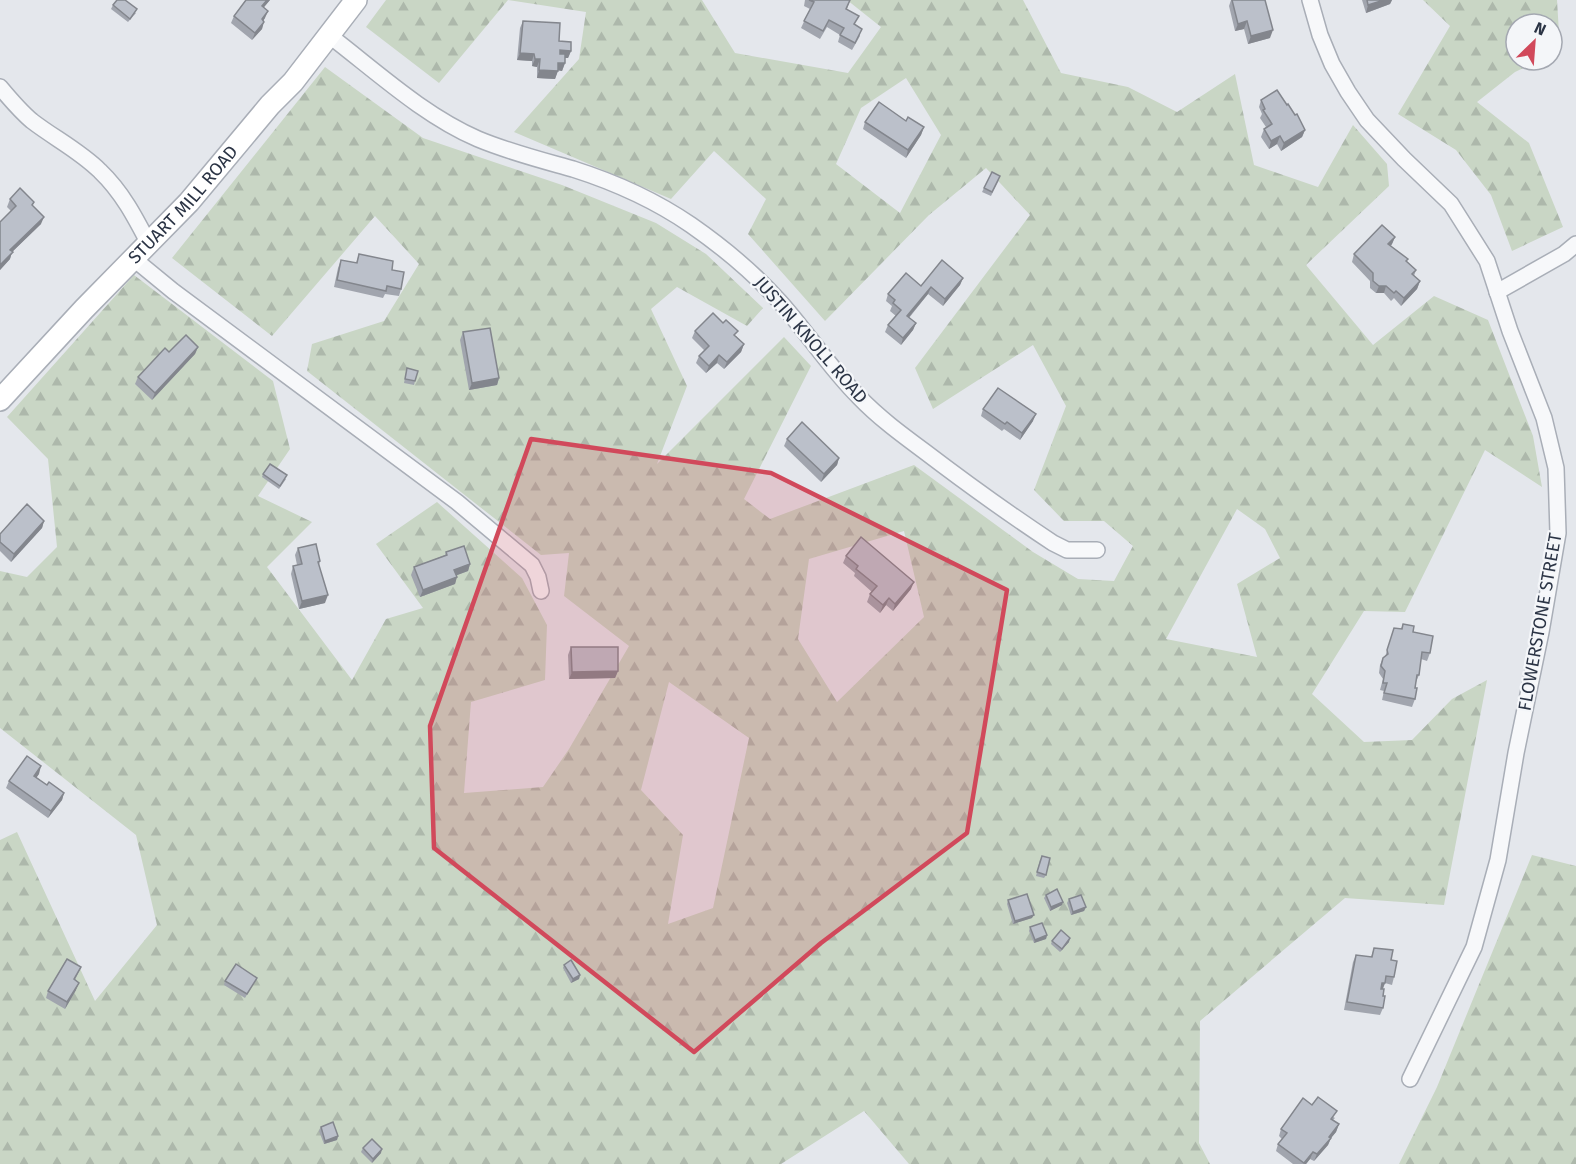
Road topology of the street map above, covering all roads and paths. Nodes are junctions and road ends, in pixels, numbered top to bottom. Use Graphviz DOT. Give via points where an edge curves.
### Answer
graph roads {
  1 [pos="356,0"];
  2 [pos="1310,0"];
  3 [pos="330,36"];
  4 [pos="0,87"];
  5 [pos="1576,244"];
  6 [pos="141,251"];
  7 [pos="1497,292"];
  8 [pos="0,400"];
  9 [pos="1096,550"];
  10 [pos="541,591"];
  11 [pos="1410,1079"];
  1 -- 3 [label="main road, STUART MILL ROAD"];
  2 -- 7 [label="street, FLOWERSTONE STREET" via="1320,35 1348,92 1367,120 1451,204 1487,261"];
  3 -- 6 [label="main road, STUART MILL ROAD" via="189,201"];
  3 -- 9 [label="street, JUSTIN KNOLL ROAD" via="448,124 514,153 615,186 689,224 721,247 781,303 858,397 882,419 1053,543 1067,550"];
  4 -- 6 [label="street" via="31,120 82,155 122,195"];
  5 -- 7 [label="street"];
  6 -- 8 [label="main road, STUART MILL ROAD"];
  6 -- 10 [label="street" via="172,291 457,502 522,555 532,565"];
  7 -- 11 [label="street, FLOWERSTONE STREET" via="1544,418 1556,468 1558,533 1498,860 1474,946"];
}
